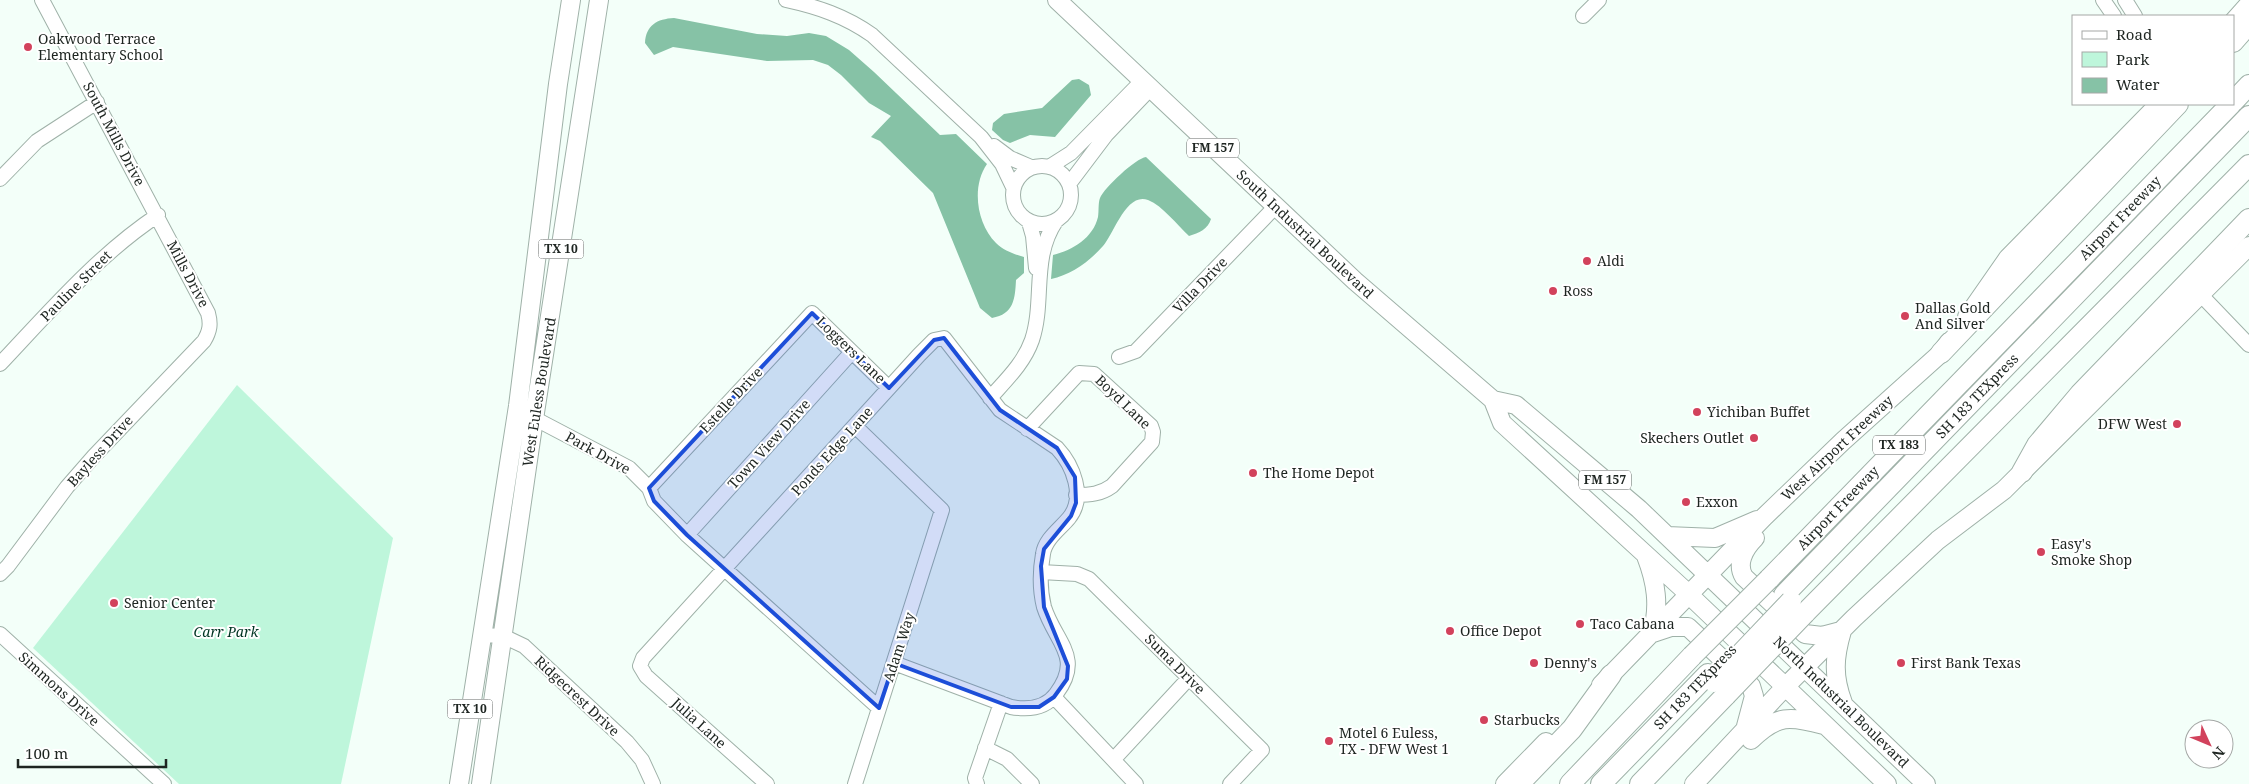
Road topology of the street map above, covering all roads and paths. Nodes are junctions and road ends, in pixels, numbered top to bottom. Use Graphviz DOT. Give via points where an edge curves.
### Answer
graph roads {
  1 [pos="42,0"];
  2 [pos="571,0"];
  3 [pos="599,0"];
  4 [pos="786,0"];
  5 [pos="1057,0"];
  6 [pos="1599,0"];
  7 [pos="2104,0"];
  8 [pos="2125,0"];
  9 [pos="2249,4"];
  10 [pos="2113,15"];
  11 [pos="2134,15"];
  12 [pos="1583,16"];
  13 [pos="2234,21"];
  14 [pos="2249,24"];
  15 [pos="2249,38"];
  16 [pos="2234,41"];
  17 [pos="2234,54"];
  18 [pos="1146,85"];
  19 [pos="2249,86"];
  20 [pos="2234,101"];
  21 [pos="96,102"];
  22 [pos="2158,105"];
  23 [pos="2177,105"];
  24 [pos="2184,105"];
  25 [pos="2230,105"];
  26 [pos="2249,116"];
  27 [pos="2249,133"];
  28 [pos="981,137"];
  29 [pos="2249,165"];
  30 [pos="1049,166"];
  31 [pos="1032,168"];
  32 [pos="0,179"];
  33 [pos="1069,184"];
  34 [pos="1013,187"];
  35 [pos="1276,206"];
  36 [pos="2083,206"];
  37 [pos="158,215"];
  38 [pos="2249,219"];
  39 [pos="1056,221"];
  40 [pos="1029,222"];
  41 [pos="2249,246"];
  42 [pos="1038,281"];
  43 [pos="2200,295"];
  44 [pos="812,313"];
  45 [pos="208,334"];
  46 [pos="2249,345"];
  47 [pos="851,353"];
  48 [pos="1941,353"];
  49 [pos="1119,357"];
  50 [pos="0,364"];
  51 [pos="889,388"];
  52 [pos="990,398"];
  53 [pos="1494,400"];
  54 [pos="518,406"];
  55 [pos="534,420"];
  56 [pos="855,426"];
  57 [pos="1028,429"];
  58 [pos="2022,472"];
  59 [pos="649,488"];
  60 [pos="1076,496"];
  61 [pos="1770,512"];
  62 [pos="687,535"];
  63 [pos="1667,536"];
  64 [pos="1646,555"];
  65 [pos="725,570"];
  66 [pos="1041,572"];
  67 [pos="0,574"];
  68 [pos="1709,574"];
  69 [pos="1689,595"];
  70 [pos="1794,603"];
  71 [pos="1756,621"];
  72 [pos="1842,631"];
  73 [pos="0,634"];
  74 [pos="1652,634"];
  75 [pos="481,635"];
  76 [pos="503,636"];
  77 [pos="1736,640"];
  78 [pos="643,658"];
  79 [pos="894,663"];
  80 [pos="1804,668"];
  81 [pos="1611,674"];
  82 [pos="1189,678"];
  83 [pos="1716,684"];
  84 [pos="1785,687"];
  85 [pos="1054,698"];
  86 [pos="1001,703"];
  87 [pos="1845,706"];
  88 [pos="879,708"];
  89 [pos="1824,724"];
  90 [pos="1746,729"];
  91 [pos="985,748"];
  92 [pos="1114,759"];
  93 [pos="164,784"];
  94 [pos="459,784"];
  95 [pos="481,784"];
  96 [pos="652,784"];
  97 [pos="767,784"];
  98 [pos="855,784"];
  99 [pos="977,784"];
  100 [pos="1032,784"];
  101 [pos="1136,784"];
  102 [pos="1230,784"];
  103 [pos="1505,784"];
  104 [pos="1519,784"];
  105 [pos="1570,784"];
  106 [pos="1600,784"];
  107 [pos="1616,784"];
  108 [pos="1640,784"];
  109 [pos="1694,784"];
  110 [pos="1703,784"];
  111 [pos="1887,784"];
  112 [pos="1926,784"];
  1 -- 21 [label="street, South Mills Drive"];
  2 -- 54 [label="main road, West Euless Boulevard / TX 10"];
  3 -- 55 [label="main road, West Euless Boulevard / TX 10"];
  4 -- 28 [label="street" via="828,10 854,22"];
  5 -- 18 [label="main road, South Industrial Boulevard / FM 157"];
  6 -- 12 [label="street"];
  7 -- 10 [label="street"];
  8 -- 11 [label="street"];
  9 -- 13 [label="main road"];
  14 -- 16 [label="highway"];
  15 -- 17 [label="highway"];
  18 -- 30 [label="street" via="1071,153"];
  18 -- 33 [label="street"];
  18 -- 35 [label="main road, South Industrial Boulevard / FM 157"];
  19 -- 20 [label="highway, Airport Freeway / TX 183"];
  21 -- 32 [label="street" via="37,141"];
  21 -- 37 [label="street, South Mills Drive"];
  22 -- 48 [label="main road, West Airport Freeway" via="2008,258"];
  23 -- 36 [label="highway"];
  24 -- 36 [label="highway"];
  25 -- 105 [label="highway, Airport Freeway / TX 183, bridge"];
  26 -- 70 [label="highway, SH 183 TEXpress"];
  27 -- 70 [label="highway, SH 183 TEXpress" via="2111,271"];
  28 -- 31 [label="street" via="1010,158"];
  28 -- 34 [label="street" via="1002,164"];
  29 -- 70 [label="highway"];
  30 -- 31 [label="street"];
  30 -- 33 [label="street" via="1064,176"];
  31 -- 34 [label="street" via="1024,172"];
  33 -- 39 [label="street" via="1070,201 1063,216"];
  34 -- 40 [label="street" via="1013,203"];
  35 -- 49 [label="street, Villa Drive" via="1136,351"];
  35 -- 53 [label="main road, South Industrial Boulevard / FM 157" via="1355,281"];
  36 -- 48 [label="highway"];
  37 -- 45 [label="street, Mills Drive" via="208,312"];
  37 -- 50 [label="street, Pauline Street" via="109,253"];
  38 -- 58 [label="highway" via="2086,387 2037,445"];
  39 -- 40 [label="street" via="1047,224"];
  39 -- 42 [label="street" via="1045,244"];
  40 -- 42 [label="street"];
  41 -- 43 [label="main road"];
  42 -- 52 [label="street" via="1033,338 1023,361"];
  43 -- 46 [label="street"];
  43 -- 58 [label="main road"];
  44 -- 47 [label="street, Loggers Lane"];
  44 -- 59 [label="street, Estelle Drive"];
  45 -- 67 [label="street, Bayless Drive" via="67,487"];
  47 -- 51 [label="street, Loggers Lane"];
  47 -- 62 [label="street, Town View Drive"];
  48 -- 61 [label="main road, West Airport Freeway"];
  51 -- 52 [label="street, Ponds Edge Lane" via="934,340 944,338"];
  51 -- 56 [label="street, Ponds Edge Lane"];
  52 -- 57 [label="street" via="1007,416"];
  53 -- 63 [label="main road, South Industrial Boulevard / FM 157" via="1516,405"];
  53 -- 64 [label="main road, South Industrial Boulevard / FM 157" via="1502,423"];
  54 -- 55 [label="street, Park Drive"];
  54 -- 75 [label="main road, West Euless Boulevard / TX 10"];
  55 -- 59 [label="street, Park Drive" via="617,461"];
  55 -- 76 [label="main road, West Euless Boulevard / TX 10"];
  56 -- 65 [label="street, Ponds Edge Lane"];
  56 -- 79 [label="street, Adam Way" via="942,510"];
  57 -- 60 [label="street" via="1065,456 1075,477"];
  57 -- 60 [label="street, Boyd Lane" via="1079,373 1087,372 1094,374 1151,426 1152,442 1112,486 1092,495"];
  58 -- 72 [label="main road" via="1905,570"];
  59 -- 62 [label="street, Park Drive" via="654,501"];
  60 -- 66 [label="street" via="1071,516 1044,549"];
  61 -- 63 [label="main road" via="1716,538"];
  61 -- 68 [label="main road, West Airport Freeway"];
  61 -- 72 [label="main road" via="1766,527 1749,544 1741,559 1740,570 1744,577 1805,634 1822,636"];
  62 -- 65 [label="street, Park Drive"];
  63 -- 68 [label="main road, South Industrial Boulevard / FM 157"];
  64 -- 69 [label="main road, South Industrial Boulevard / FM 157"];
  64 -- 74 [label="main road" via="1654,576 1656,597"];
  65 -- 78 [label="street, Ponds Edge Lane"];
  65 -- 88 [label="street, Park Drive"];
  66 -- 82 [label="street, Suma Drive" via="1077,574 1089,579"];
  66 -- 85 [label="street" via="1044,607 1060,639 1068,666 1067,679"];
  68 -- 69 [label="main road, West Airport Freeway"];
  68 -- 71 [label="main road, South Industrial Boulevard / FM 157"];
  69 -- 74 [label="main road, West Airport Freeway"];
  69 -- 77 [label="main road, South Industrial Boulevard / FM 157"];
  70 -- 83 [label="highway, bridge"];
  70 -- 83 [label="highway, SH 183 TEXpress"];
  71 -- 80 [label="main road, North Industrial Boulevard / FM 157"];
  72 -- 80 [label="main road"];
  72 -- 87 [label="main road" via="1834,668"];
  73 -- 93 [label="street, Simmons Drive"];
  74 -- 81 [label="main road, West Airport Freeway"];
  74 -- 90 [label="main road" via="1671,627 1688,627 1751,686 1754,696"];
  75 -- 76 [label="street, Ridgecrest Drive"];
  75 -- 94 [label="main road, West Euless Boulevard / TX 10"];
  76 -- 95 [label="main road, West Euless Boulevard / TX 10"];
  76 -- 96 [label="street, Ridgecrest Drive" via="524,646 627,742 642,760"];
  77 -- 84 [label="main road, North Industrial Boulevard / FM 157"];
  78 -- 97 [label="street, Julia Lane" via="640,666 646,676"];
  79 -- 86 [label="street"];
  79 -- 88 [label="street, Adam Way"];
  80 -- 84 [label="main road"];
  80 -- 87 [label="main road, North Industrial Boulevard / FM 157"];
  81 -- 103 [label="main road, West Airport Freeway"];
  81 -- 104 [label="highway" via="1572,729"];
  82 -- 92 [label="street"];
  82 -- 102 [label="street, Suma Drive" via="1262,750"];
  83 -- 106 [label="highway, SH 183 TEXpress"];
  83 -- 107 [label="highway, SH 183 TEXpress"];
  83 -- 108 [label="highway"];
  84 -- 89 [label="main road, North Industrial Boulevard / FM 157"];
  84 -- 90 [label="main road"];
  85 -- 86 [label="street" via="1039,707 1025,709"];
  85 -- 92 [label="street"];
  86 -- 91 [label="street"];
  87 -- 112 [label="main road, North Industrial Boulevard / FM 157"];
  88 -- 98 [label="street, Adam Way"];
  89 -- 110 [label="main road" via="1784,718 1766,724"];
  89 -- 111 [label="main road, North Industrial Boulevard / FM 157"];
  90 -- 109 [label="main road"];
  91 -- 99 [label="street" via="975,778"];
  91 -- 100 [label="street" via="1007,759"];
  92 -- 101 [label="street"];
}
